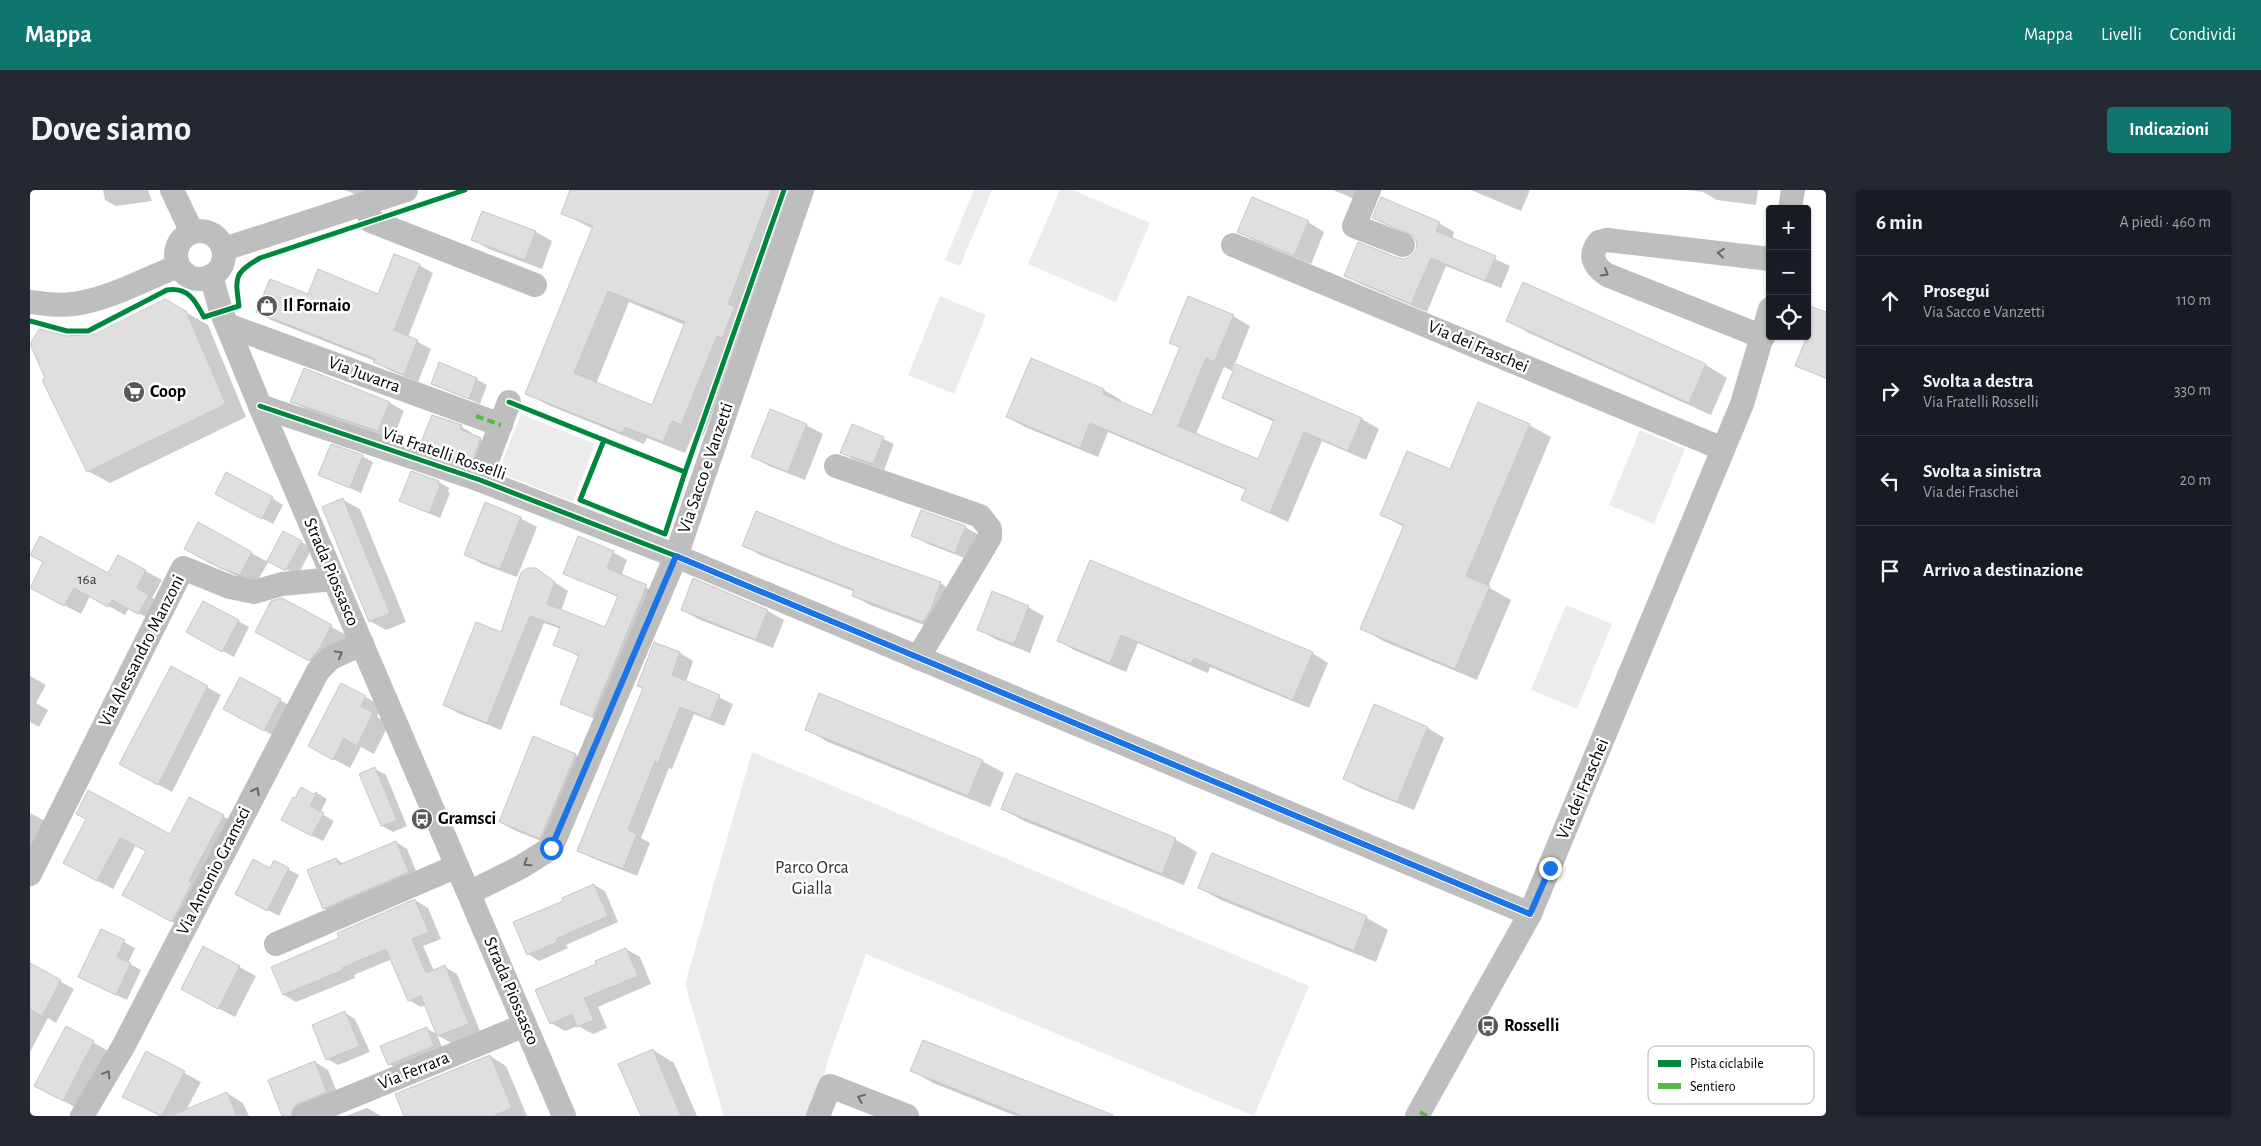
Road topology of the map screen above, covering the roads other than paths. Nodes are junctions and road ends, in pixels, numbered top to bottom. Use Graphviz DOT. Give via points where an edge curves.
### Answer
graph roads {
  1 [pos="172,190"];
  2 [pos="406,190"];
  3 [pos="802,190"];
  4 [pos="1369,190"];
  5 [pos="1793,190"];
  6 [pos="365,204"];
  7 [pos="1791,205"];
  8 [pos="192,232"];
  9 [pos="1233,245"];
  10 [pos="1403,245"];
  11 [pos="224,249"];
  12 [pos="1766,259"];
  13 [pos="178,266"];
  14 [pos="211,276"];
  15 [pos="535,285"];
  16 [pos="30,302"];
  17 [pos="227,325"];
  18 [pos="1766,325"];
  19 [pos="1763,337"];
  20 [pos="509,402"];
  21 [pos="260,406"];
  22 [pos="501,425"];
  23 [pos="1724,449"];
  24 [pos="836,466"];
  25 [pos="480,480"];
  26 [pos="676,556"];
  27 [pos="334,579"];
  28 [pos="362,644"];
  29 [pos="918,658"];
  30 [pos="457,866"];
  31 [pos="30,874"];
  32 [pos="469,893"];
  33 [pos="1530,914"];
  34 [pos="276,944"];
  35 [pos="525,1025"];
  36 [pos="82,1116"];
  37 [pos="304,1116"];
  38 [pos="564,1116"];
  39 [pos="818,1116"];
  40 [pos="907,1116"];
  41 [pos="1417,1116"];
  1 -- 8 [label="street"];
  2 -- 6 [label="street"];
  3 -- 26 [label="street, Via Sacco e Vanzetti"];
  4 -- 10 [label="street" via="1354,226"];
  5 -- 7 [label="street"];
  6 -- 11 [label="street"];
  6 -- 15 [label="street" via="371,221"];
  8 -- 11 [label="street" via="200,230 215,235"];
  8 -- 13 [label="street" via="184,236 176,250"];
  9 -- 23 [label="street, Via dei Fraschei"];
  11 -- 14 [label="street" via="222,265"];
  12 -- 19 [label="street, one-way" via="1607,240 1599,242 1593,249 1592,259 1596,267 1607,275"];
  13 -- 14 [label="street" via="196,279"];
  13 -- 16 [label="street" via="97,298 73,304"];
  14 -- 17 [label="street, Strada Piossasco"];
  17 -- 21 [label="street, Strada Piossasco"];
  17 -- 22 [label="street, Via Juvarra"];
  18 -- 19 [label="street, Via dei Fraschei"];
  19 -- 23 [label="street, Via dei Fraschei"];
  20 -- 22 [label="street, Via Fratelli Rosselli"];
  21 -- 25 [label="street, Via Fratelli Rosselli"];
  21 -- 27 [label="street, Strada Piossasco"];
  22 -- 25 [label="street, Via Fratelli Rosselli"];
  23 -- 33 [label="street, Via dei Fraschei"];
  24 -- 29 [label="street" via="980,516 990,529 990,537"];
  25 -- 26 [label="street, Via Fratelli Rosselli"];
  26 -- 29 [label="street, Via Fratelli Rosselli"];
  26 -- 32 [label="street, Via Sacco e Vanzetti, one-way" via="551,848"];
  27 -- 28 [label="street, Strada Piossasco"];
  27 -- 31 [label="street, Via Alessandro Manzoni" via="282,584 254,592 230,587 183,568"];
  28 -- 30 [label="street, Strada Piossasco"];
  36 -- 28 [label="street, Via Antonio Gramsci, one-way" via="124,1045 318,671 331,658"];
  29 -- 33 [label="street, Via Fratelli Rosselli"];
  30 -- 32 [label="street, Strada Piossasco"];
  30 -- 34 [label="street"];
  32 -- 35 [label="street, Strada Piossasco"];
  33 -- 41 [label="street, Via dei Fraschei"];
  35 -- 37 [label="street, Via Ferrara"];
  35 -- 38 [label="street, Strada Piossasco"];
  40 -- 39 [label="street, one-way" via="830,1086"];
}
